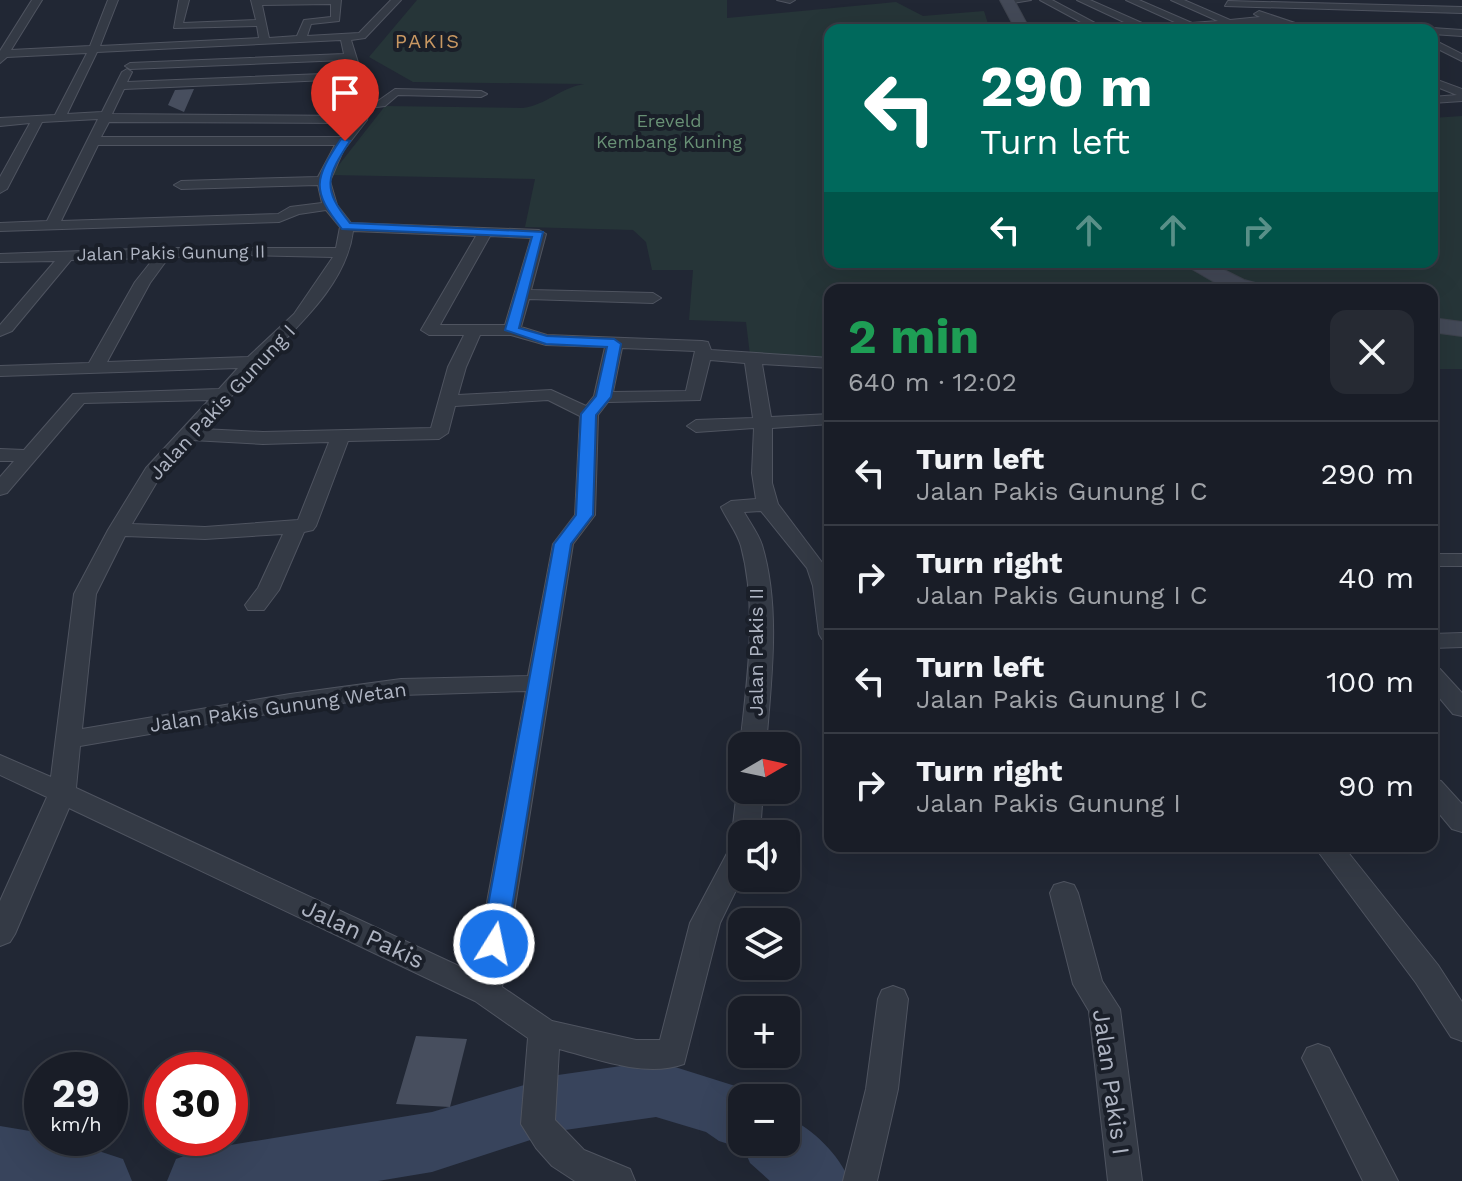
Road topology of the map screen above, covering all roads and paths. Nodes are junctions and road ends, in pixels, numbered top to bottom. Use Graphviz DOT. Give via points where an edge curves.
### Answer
graph roads {
  1 [pos="37,0"];
  2 [pos="113,0"];
  3 [pos="184,0"];
  4 [pos="396,0"];
  5 [pos="782,0"];
  6 [pos="790,0"];
  7 [pos="1026,0"];
  8 [pos="1045,0"];
  9 [pos="1082,0"];
  10 [pos="1131,0"];
  11 [pos="1176,0"];
  12 [pos="1216,0"];
  13 [pos="256,1"];
  14 [pos="335,1"];
  15 [pos="1008,1"];
  16 [pos="1314,3"];
  17 [pos="1228,4"];
  18 [pos="1400,4"];
  19 [pos="1461,11"];
  20 [pos="1273,19"];
  21 [pos="262,23"];
  22 [pos="1228,23"];
  23 [pos="1020,24"];
  24 [pos="1091,24"];
  25 [pos="1134,24"];
  26 [pos="1186,24"];
  27 [pos="1216,24"];
  28 [pos="1290,24"];
  29 [pos="1344,24"];
  30 [pos="1412,24"];
  31 [pos="1438,31"];
  32 [pos="1462,33"];
  33 [pos="345,37"];
  34 [pos="301,39"];
  35 [pos="264,40"];
  36 [pos="1438,41"];
  37 [pos="1462,41"];
  38 [pos="1438,46"];
  39 [pos="141,47"];
  40 [pos="94,49"];
  41 [pos="1,56"];
  42 [pos="350,57"];
  43 [pos="259,61"];
  44 [pos="130,66"];
  45 [pos="1460,66"];
  46 [pos="354,76"];
  47 [pos="256,81"];
  48 [pos="1438,84"];
  49 [pos="121,86"];
  50 [pos="481,94"];
  51 [pos="1462,95"];
  52 [pos="1438,101"];
  53 [pos="364,105"];
  54 [pos="1438,106"];
  55 [pos="1447,111"];
  56 [pos="106,116"];
  57 [pos="59,118"];
  58 [pos="38,119"];
  59 [pos="222,119"];
  60 [pos="361,120"];
  61 [pos="0,122"];
  62 [pos="94,141"];
  63 [pos="345,141"];
  64 [pos="323,181"];
  65 [pos="181,185"];
  66 [pos="1,187"];
  67 [pos="330,206"];
  68 [pos="174,220"];
  69 [pos="53,224"];
  70 [pos="0,227"];
  71 [pos="347,227"];
  72 [pos="485,232"];
  73 [pos="158,252"];
  74 [pos="343,253"];
  75 [pos="68,255"];
  76 [pos="0,258"];
  77 [pos="1199,268"];
  78 [pos="1239,284"];
  79 [pos="523,294"];
  80 [pos="653,298"];
  81 [pos="1438,326"];
  82 [pos="475,329"];
  83 [pos="1462,329"];
  84 [pos="512,330"];
  85 [pos="0,331"];
  86 [pos="614,344"];
  87 [pos="703,350"];
  88 [pos="754,358"];
  89 [pos="253,362"];
  90 [pos="824,365"];
  91 [pos="95,368"];
  92 [pos="0,371"];
  93 [pos="224,394"];
  94 [pos="447,401"];
  95 [pos="596,406"];
  96 [pos="824,419"];
  97 [pos="762,422"];
  98 [pos="696,426"];
  99 [pos="188,434"];
  100 [pos="340,437"];
  101 [pos="0,455"];
  102 [pos="29,456"];
  103 [pos="0,489"];
  104 [pos="768,504"];
  105 [pos="296,527"];
  106 [pos="118,530"];
  107 [pos="1438,560"];
  108 [pos="1462,561"];
  109 [pos="824,577"];
  110 [pos="256,605"];
  111 [pos="1462,640"];
  112 [pos="1438,641"];
  113 [pos="1438,681"];
  114 [pos="538,683"];
  115 [pos="1462,708"];
  116 [pos="754,732"];
  117 [pos="67,740"];
  118 [pos="3,767"];
  119 [pos="62,793"];
  120 [pos="1438,795"];
  121 [pos="1462,822"];
  122 [pos="1333,852"];
  123 [pos="728,878"];
  124 [pos="1064,893"];
  125 [pos="0,934"];
  126 [pos="486,992"];
  127 [pos="893,999"];
  128 [pos="1462,1028"];
  129 [pos="544,1032"];
  130 [pos="1318,1058"];
  131 [pos="618,1181"];
  132 [pos="860,1181"];
  133 [pos="1125,1181"];
  134 [pos="1381,1181"];
  1 -- 41 [label="street"];
  2 -- 40 [label="street"];
  3 -- 21 [label="street" via="177,26"];
  4 -- 33 [label="street" via="364,35"];
  5 -- 6 [label="street"];
  7 -- 15 [label="street"];
  8 -- 24 [label="street"];
  9 -- 25 [label="street"];
  10 -- 26 [label="street"];
  11 -- 22 [label="street"];
  12 -- 17 [label="street"];
  13 -- 14 [label="street"];
  13 -- 21 [label="street"];
  14 -- 34 [label="street" via="336,19 307,22"];
  15 -- 23 [label="street"];
  16 -- 17 [label="street"];
  16 -- 18 [label="street"];
  16 -- 29 [label="street"];
  17 -- 20 [label="street"];
  18 -- 19 [label="street"];
  18 -- 30 [label="street"];
  20 -- 22 [label="street"];
  20 -- 28 [label="street"];
  21 -- 35 [label="street"];
  22 -- 27 [label="street"];
  31 -- 32 [label="street"];
  33 -- 34 [label="street"];
  33 -- 42 [label="street"];
  34 -- 35 [label="street"];
  35 -- 39 [label="street"];
  35 -- 43 [label="street"];
  36 -- 37 [label="street"];
  38 -- 45 [label="street"];
  39 -- 40 [label="street"];
  39 -- 44 [label="street"];
  40 -- 41 [label="street"];
  40 -- 57 [label="street"];
  42 -- 43 [label="street"];
  42 -- 46 [label="street"];
  43 -- 44 [label="street"];
  43 -- 47 [label="street"];
  44 -- 49 [label="street"];
  46 -- 47 [label="street"];
  46 -- 53 [label="street"];
  47 -- 49 [label="street"];
  47 -- 59 [label="street"];
  48 -- 51 [label="street"];
  49 -- 56 [label="street"];
  50 -- 53 [label="street" via="394,92 381,104"];
  51 -- 52 [label="street"];
  53 -- 60 [label="street"];
  54 -- 55 [label="street"];
  56 -- 57 [label="street"];
  56 -- 59 [label="street"];
  56 -- 62 [label="street"];
  57 -- 58 [label="street"];
  58 -- 61 [label="street"];
  58 -- 66 [label="street"];
  59 -- 60 [label="street"];
  60 -- 63 [label="street"];
  62 -- 63 [label="street"];
  62 -- 69 [label="street"];
  63 -- 64 [label="street"];
  64 -- 65 [label="street"];
  64 -- 67 [label="street"];
  67 -- 68 [label="street" via="295,210 279,218"];
  67 -- 71 [label="street"];
  68 -- 69 [label="street"];
  68 -- 73 [label="street"];
  69 -- 70 [label="street"];
  71 -- 72 [label="street"];
  71 -- 74 [label="street, Jalan Pakis Gunung I"];
  72 -- 79 [label="street" via="539,234"];
  72 -- 82 [label="street" via="428,329"];
  73 -- 74 [label="street, Jalan Pakis Gunung II"];
  73 -- 75 [label="street, Jalan Pakis Gunung II"];
  73 -- 91 [label="street"];
  74 -- 89 [label="street, Jalan Pakis Gunung I" via="300,317"];
  75 -- 76 [label="street, Jalan Pakis Gunung II"];
  75 -- 85 [label="street"];
  77 -- 78 [label="street"];
  79 -- 80 [label="street"];
  79 -- 84 [label="street"];
  81 -- 83 [label="street"];
  82 -- 84 [label="street"];
  82 -- 94 [label="street"];
  84 -- 86 [label="street" via="546,340"];
  86 -- 87 [label="street"];
  86 -- 95 [label="street"];
  87 -- 88 [label="street"];
  87 -- 95 [label="street" via="694,396"];
  88 -- 90 [label="street"];
  88 -- 97 [label="street"];
  89 -- 91 [label="street"];
  89 -- 93 [label="street, Jalan Pakis Gunung I"];
  91 -- 92 [label="street"];
  93 -- 99 [label="street, Jalan Pakis Gunung I"];
  93 -- 102 [label="street" via="79,398"];
  94 -- 95 [label="street" via="549,395"];
  94 -- 100 [label="street" via="439,433"];
  95 -- 114 [label="street" via="585,515 563,544"];
  96 -- 97 [label="street"];
  97 -- 98 [label="street"];
  97 -- 104 [label="street" via="760,466"];
  99 -- 100 [label="street"];
  99 -- 106 [label="street, Jalan Pakis Gunung I" via="153,472"];
  100 -- 105 [label="street" via="310,523"];
  101 -- 102 [label="street"];
  102 -- 103 [label="street"];
  104 -- 109 [label="street"];
  104 -- 116 [label="street, Jalan Pakis II" via="731,507 751,544 758,594"];
  105 -- 106 [label="street" via="205,533"];
  105 -- 110 [label="street"];
  106 -- 117 [label="street, Jalan Pakis Gunung I" via="85,594"];
  107 -- 108 [label="street"];
  111 -- 112 [label="street"];
  113 -- 115 [label="street"];
  114 -- 117 [label="street, Jalan Pakis Gunung Wetan" via="401,687"];
  114 -- 126 [label="street"];
  117 -- 119 [label="street, Jalan Pakis Gunung I"];
  118 -- 119 [label="street, Jalan Pakis"];
  119 -- 125 [label="street, Jalan Pakis Gunung I"];
  119 -- 126 [label="street, Jalan Pakis"];
  120 -- 121 [label="street"];
  122 -- 128 [label="street"];
  123 -- 129 [label="street" via="705,923 673,1054 636,1054"];
  124 -- 133 [label="street, Jalan Pakis I" via="1088,984 1104,1009"];
  126 -- 129 [label="street, Jalan Pakis"];
  127 -- 132 [label="street" via="882,1089"];
  129 -- 131 [label="street" via="538,1124 561,1155"];
  130 -- 134 [label="street"];
}
